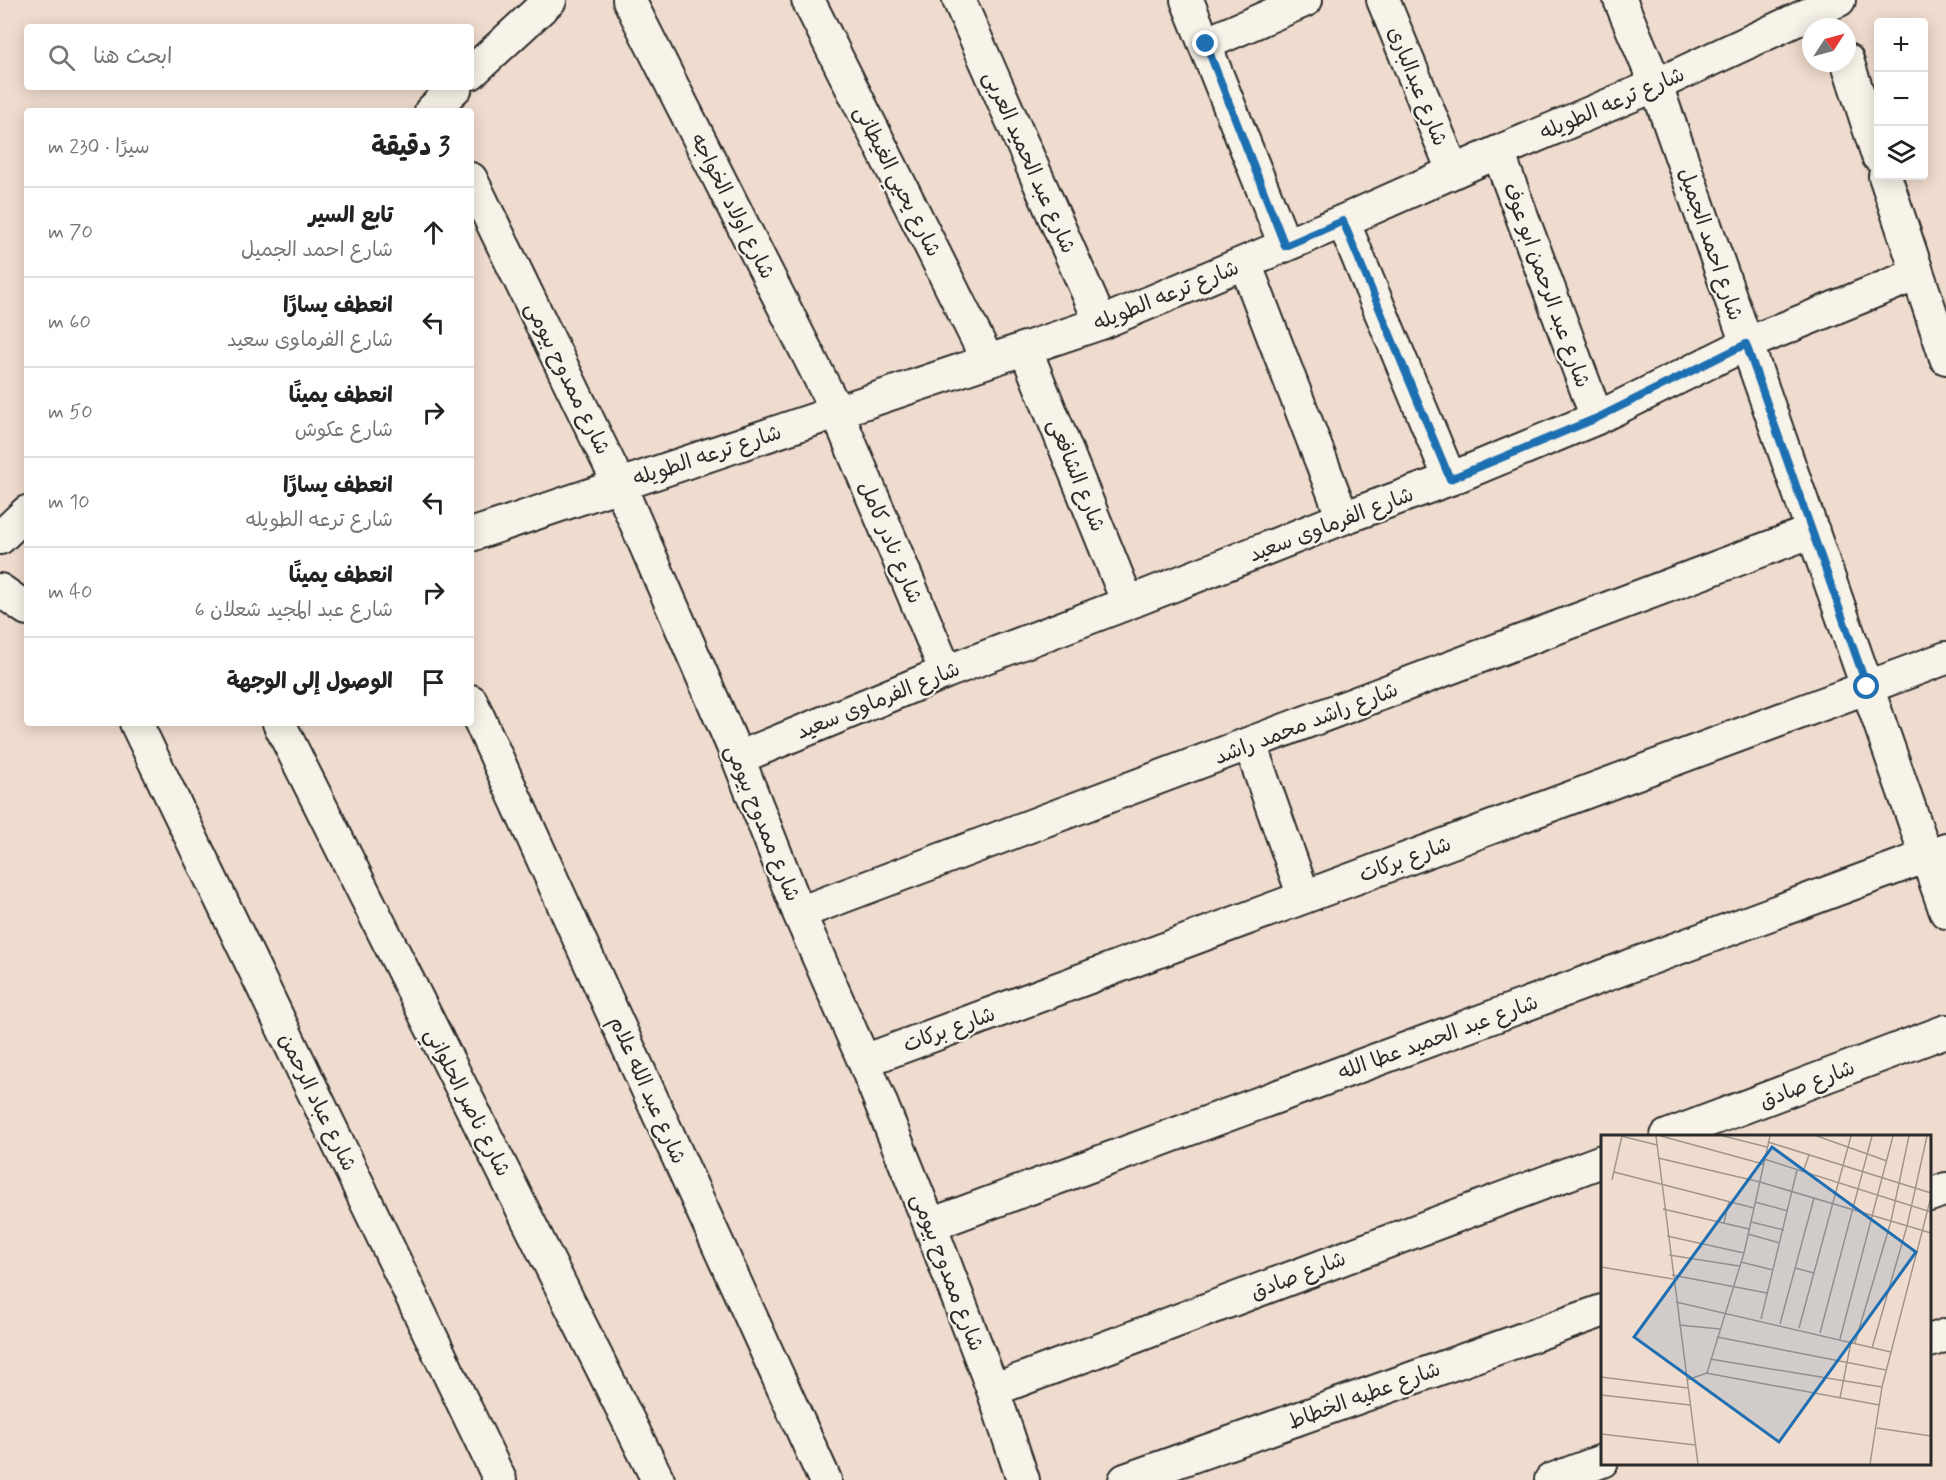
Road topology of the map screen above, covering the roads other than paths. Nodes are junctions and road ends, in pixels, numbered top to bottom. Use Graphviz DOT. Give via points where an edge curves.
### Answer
graph roads {
  1 [pos="550,0"];
  2 [pos="629,0"];
  3 [pos="808,0"];
  4 [pos="959,0"];
  5 [pos="1187,0"];
  6 [pos="1306,0"];
  7 [pos="1383,0"];
  8 [pos="1620,0"];
  9 [pos="1788,10"];
  10 [pos="1835,10"];
  11 [pos="1206,44"];
  12 [pos="474,70"];
  13 [pos="1851,72"];
  14 [pos="1656,85"];
  15 [pos="1874,144"];
  16 [pos="1498,152"];
  17 [pos="1454,171"];
  18 [pos="1886,180"];
  19 [pos="474,185"];
  20 [pos="1343,221"];
  21 [pos="1285,246"];
  22 [pos="1245,263"];
  23 [pos="1917,274"];
  24 [pos="1101,323"];
  25 [pos="1941,327"];
  26 [pos="1746,344"];
  27 [pos="1025,348"];
  28 [pos="1946,358"];
  29 [pos="988,361"];
  30 [pos="837,412"];
  31 [pos="1597,418"];
  32 [pos="1450,479"];
  33 [pos="619,484"];
  34 [pos="24,515"];
  35 [pos="1343,518"];
  36 [pos="1813,531"];
  37 [pos="474,534"];
  38 [pos="0,538"];
  39 [pos="0,590"];
  40 [pos="1128,603"];
  41 [pos="24,607"];
  42 [pos="1946,658"];
  43 [pos="946,672"];
  44 [pos="1867,687"];
  45 [pos="474,708"];
  46 [pos="137,726"];
  47 [pos="281,726"];
  48 [pos="1250,744"];
  49 [pos="738,759"];
  50 [pos="1936,853"];
  51 [pos="1304,897"];
  52 [pos="1946,912"];
  53 [pos="799,913"];
  54 [pos="1946,1032"];
  55 [pos="864,1061"];
  56 [pos="1672,1135"];
  57 [pos="1601,1161"];
  58 [pos="1946,1189"];
  59 [pos="1931,1194"];
  60 [pos="930,1225"];
  61 [pos="1601,1311"];
  62 [pos="1946,1335"];
  63 [pos="1931,1340"];
  64 [pos="993,1390"];
  65 [pos="1601,1461"];
  66 [pos="1021,1479"];
  67 [pos="500,1480"];
  68 [pos="658,1480"];
  69 [pos="825,1480"];
  70 [pos="1125,1480"];
  71 [pos="1551,1480"];
  1 -- 12 [label="street"];
  2 -- 30 [label="street, شارع اولاد الخواجه"];
  3 -- 29 [label="street, شارع يحيي الغيطانى"];
  4 -- 24 [label="street, شارع عبد الحميد العربى"];
  5 -- 11 [label="street"];
  6 -- 11 [label="street"];
  7 -- 17 [label="street, شارع عبدالبارى"];
  8 -- 14 [label="street, شارع احمد الجميل"];
  9 -- 10 [label="street, شارع ترعه الطويله"];
  9 -- 14 [label="street, شارع ترعه الطويله"];
  11 -- 21 [label="street"];
  13 -- 15 [label="street"];
  14 -- 16 [label="street, شارع ترعه الطويله"];
  14 -- 26 [label="street, شارع احمد الجميل"];
  16 -- 17 [label="street, شارع ترعه الطويله"];
  16 -- 31 [label="street, شارع عبد الرحمن ابو عوف"];
  17 -- 20 [label="street, شارع ترعه الطويله"];
  18 -- 23 [label="street"];
  19 -- 33 [label="street, شارع ممدوح بيومى"];
  20 -- 21 [label="street, شارع ترعه الطويله"];
  20 -- 32 [label="street"];
  21 -- 22 [label="street, شارع ترعه الطويله"];
  22 -- 24 [label="street, شارع ترعه الطويله"];
  22 -- 35 [label="street"];
  23 -- 25 [label="street"];
  23 -- 26 [label="street, شارع الفرماوى سعيد"];
  24 -- 27 [label="street, شارع ترعه الطويله"];
  25 -- 28 [label="street"];
  26 -- 31 [label="street, شارع الفرماوى سعيد"];
  26 -- 36 [label="street, شارع احمد الجميل"];
  27 -- 29 [label="street, شارع ترعه الطويله"];
  27 -- 40 [label="street, شارع الشافعى"];
  29 -- 30 [label="street, شارع ترعه الطويله"];
  30 -- 33 [label="street, شارع ترعه الطويله"];
  30 -- 43 [label="street, شارع نادر كامل"];
  31 -- 32 [label="street, شارع الفرماوى سعيد"];
  32 -- 35 [label="street, شارع الفرماوى سعيد"];
  33 -- 37 [label="street, شارع ترعه الطويله"];
  33 -- 49 [label="street, شارع ممدوح بيومى"];
  34 -- 38 [label="street"];
  35 -- 40 [label="street, شارع الفرماوى سعيد"];
  36 -- 44 [label="street, شارع احمد الجميل"];
  36 -- 48 [label="street, شارع راشد محمد راشد"];
  39 -- 41 [label="street"];
  40 -- 43 [label="street, شارع الفرماوى سعيد"];
  42 -- 44 [label="street, شارع بركات"];
  43 -- 49 [label="street, شارع الفرماوى سعيد"];
  44 -- 50 [label="street, شارع احمد الجميل"];
  44 -- 51 [label="street, شارع بركات"];
  45 -- 69 [label="street, شارع عبد الله علام"];
  46 -- 67 [label="street, شارع عباد الرحمن"];
  47 -- 68 [label="street, شارع ناصر الحلواني"];
  48 -- 51 [label="street"];
  48 -- 53 [label="street, شارع راشد محمد راشد"];
  49 -- 53 [label="street, شارع ممدوح بيومى"];
  50 -- 52 [label="street, شارع احمد الجميل"];
  50 -- 60 [label="street, شارع عبد الحميد عطا الله"];
  51 -- 55 [label="street, شارع بركات"];
  53 -- 55 [label="street, شارع ممدوح بيومى"];
  54 -- 56 [label="street, شارع صادق"];
  55 -- 60 [label="street, شارع ممدوح بيومى"];
  57 -- 64 [label="street, شارع صادق"];
  58 -- 59 [label="street"];
  60 -- 64 [label="street, شارع ممدوح بيومى"];
  61 -- 70 [label="street, شارع عطيه الخطاط"];
  62 -- 63 [label="street"];
  64 -- 66 [label="street, شارع ممدوح بيومى"];
  65 -- 71 [label="street"];
}
